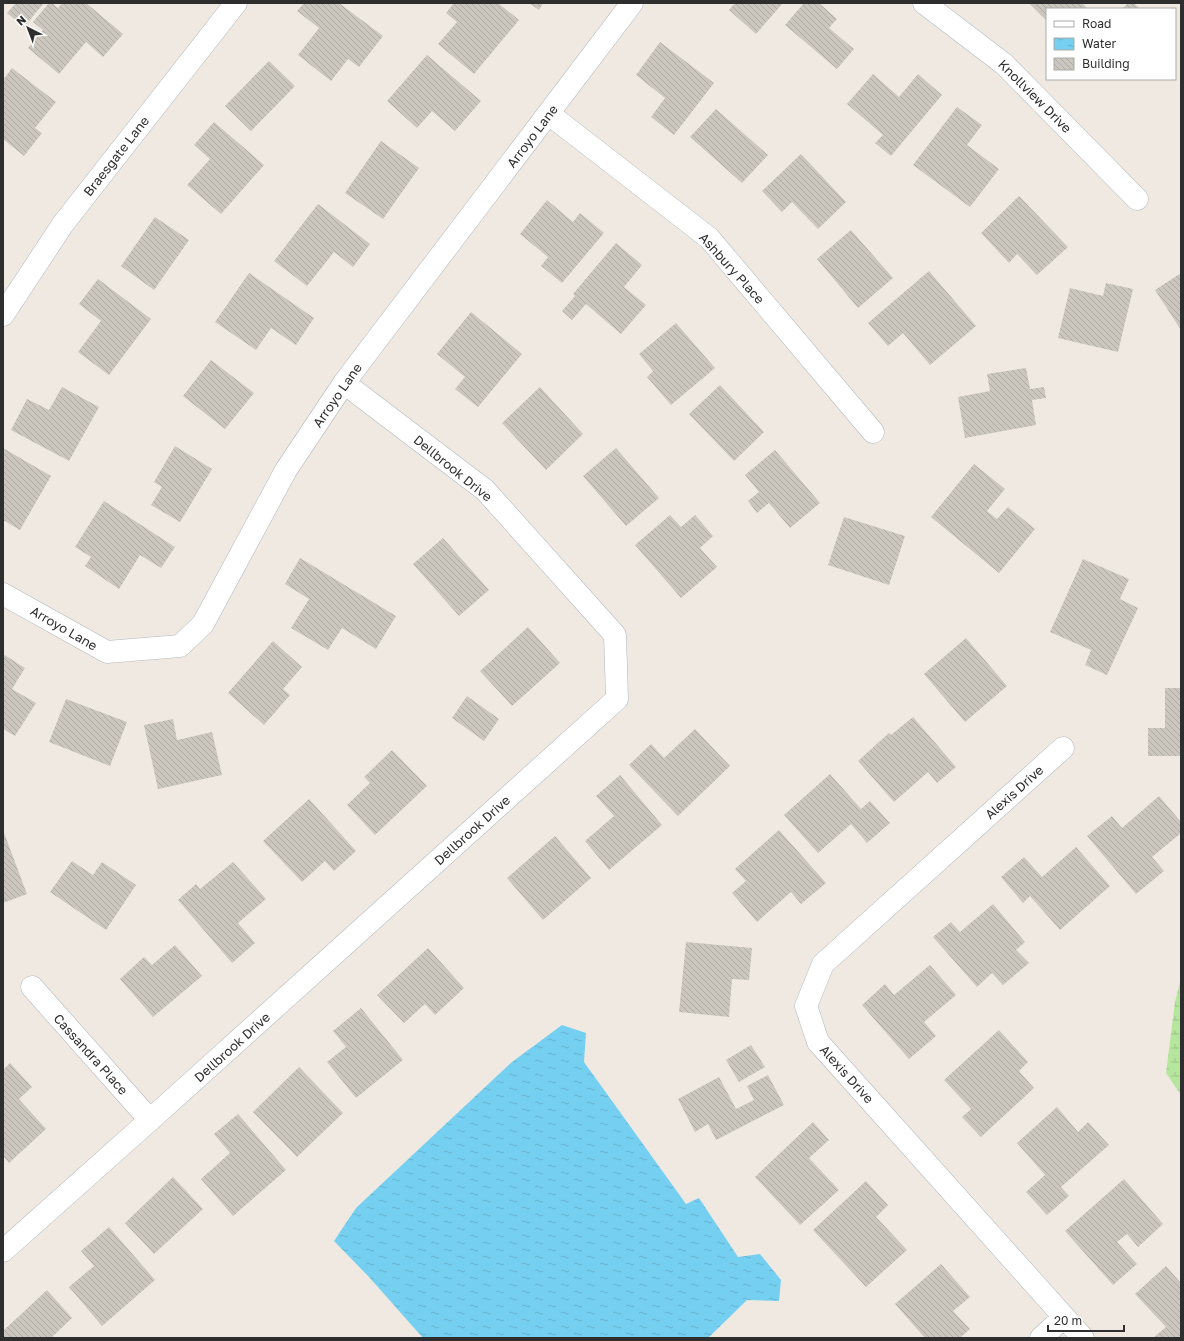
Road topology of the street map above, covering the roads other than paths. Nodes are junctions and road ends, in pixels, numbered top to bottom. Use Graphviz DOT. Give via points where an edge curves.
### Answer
graph roads {
  1 [pos="236,3"];
  2 [pos="632,3"];
  3 [pos="924,3"];
  4 [pos="549,114"];
  5 [pos="1137,199"];
  6 [pos="3,315"];
  7 [pos="344,383"];
  8 [pos="873,432"];
  9 [pos="3,594"];
  10 [pos="1063,748"];
  11 [pos="32,987"];
  12 [pos="150,1120"];
  13 [pos="3,1251"];
  14 [pos="1064,1317"];
  15 [pos="1041,1338"];
  16 [pos="1083,1338"];
  1 -- 6 [label="street, Braesgate Lane" via="63,224"];
  2 -- 4 [label="street, Arroyo Lane"];
  3 -- 5 [label="street, Knollview Drive" via="1004,64"];
  4 -- 7 [label="street, Arroyo Lane"];
  4 -- 8 [label="street, Ashbury Place" via="709,238"];
  7 -- 9 [label="street, Arroyo Lane" via="286,470 203,624 180,646 107,652"];
  7 -- 12 [label="street, Dellbrook Drive" via="485,490 615,634 617,699"];
  10 -- 14 [label="street, Alexis Drive" via="823,964 806,1006 818,1042"];
  11 -- 12 [label="street, Cassandra Place"];
  12 -- 13 [label="street, Dellbrook Drive"];
  14 -- 15 [label="street"];
  14 -- 16 [label="street, Alexis Drive"];
}
